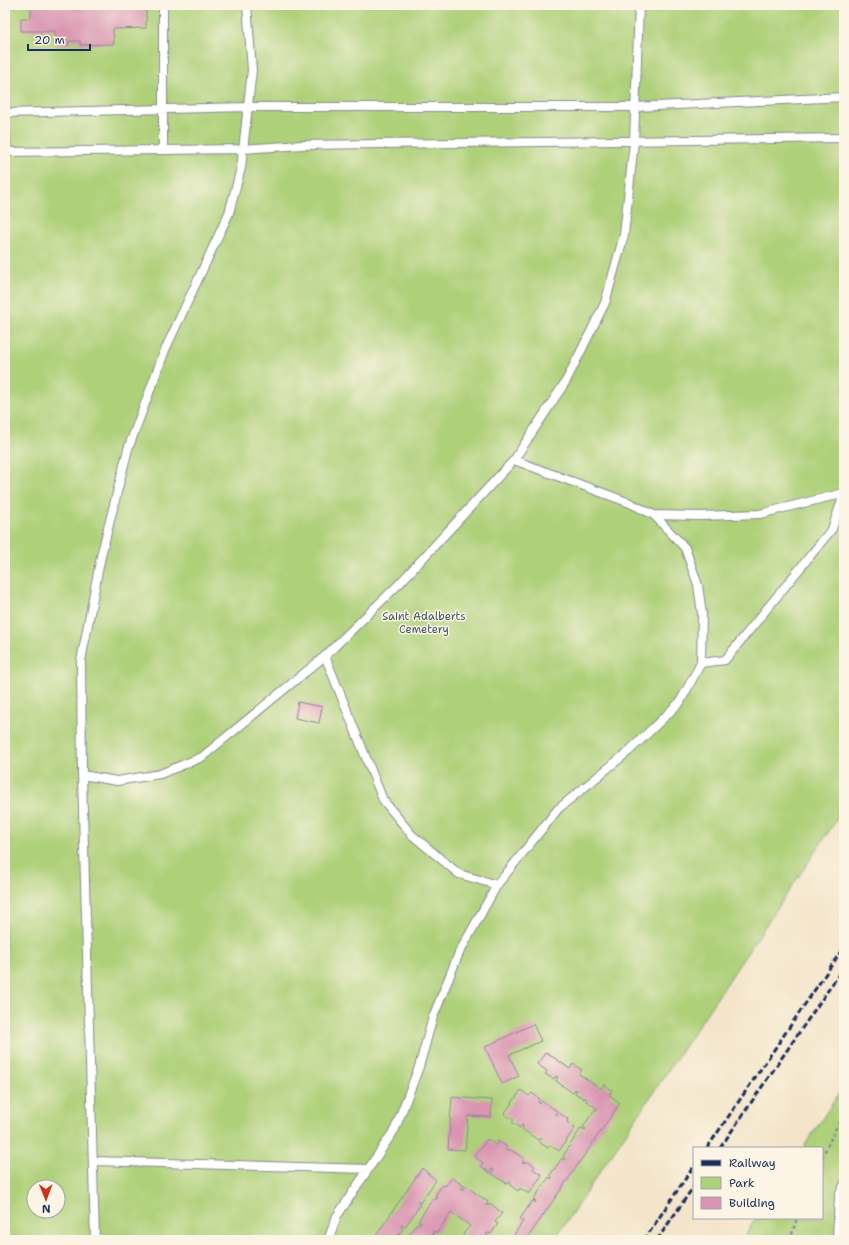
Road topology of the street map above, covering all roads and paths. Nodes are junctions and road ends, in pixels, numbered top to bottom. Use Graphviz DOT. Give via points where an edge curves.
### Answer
graph roads {
  1 [pos="163,5"];
  2 [pos="247,5"];
  3 [pos="639,5"];
  4 [pos="844,97"];
  5 [pos="636,106"];
  6 [pos="248,107"];
  7 [pos="164,109"];
  8 [pos="5,113"];
  9 [pos="5,130"];
  10 [pos="844,138"];
  11 [pos="634,142"];
  12 [pos="243,149"];
  13 [pos="163,150"];
  14 [pos="6,152"];
  15 [pos="514,460"];
  16 [pos="844,494"];
  17 [pos="654,515"];
  18 [pos="325,656"];
  19 [pos="701,663"];
  20 [pos="82,775"];
  21 [pos="497,885"];
  22 [pos="844,1112"];
  23 [pos="823,1155"];
  24 [pos="94,1161"];
  25 [pos="368,1169"];
  26 [pos="844,1185"];
  27 [pos="797,1219"];
  28 [pos="96,1240"];
  29 [pos="328,1240"];
  30 [pos="790,1240"];
  31 [pos="836,1240"];
  1 -- 7 [label="lane"];
  2 -- 6 [label="lane" via="252,70"];
  3 -- 5 [label="lane"];
  4 -- 5 [label="lane"];
  5 -- 6 [label="lane"];
  5 -- 11 [label="lane"];
  6 -- 7 [label="lane"];
  6 -- 12 [label="lane"];
  7 -- 8 [label="lane"];
  7 -- 13 [label="lane"];
  9 -- 14 [label="lane"];
  10 -- 11 [label="lane"];
  11 -- 12 [label="lane" via="303,145"];
  11 -- 15 [label="lane" via="624,235 605,303 566,381"];
  12 -- 13 [label="lane"];
  12 -- 20 [label="lane" via="241,168 229,213 165,350 128,449 101,556 81,661"];
  13 -- 14 [label="lane"];
  15 -- 17 [label="lane" via="630,503"];
  15 -- 18 [label="lane" via="399,584"];
  16 -- 17 [label="lane" via="760,514"];
  16 -- 19 [label="lane" via="832,529 725,660"];
  17 -- 19 [label="lane" via="685,548 698,585 702,614"];
  18 -- 20 [label="lane" via="202,757 160,774 117,782"];
  18 -- 21 [label="lane" via="383,800 412,835 459,874"];
  19 -- 21 [label="lane" via="680,702 628,751 558,809"];
  20 -- 24 [label="lane"];
  21 -- 25 [label="lane" via="459,953 433,1018 419,1067 395,1129"];
  22 -- 23 [label="path"];
  24 -- 25 [label="lane"];
  24 -- 28 [label="lane"];
  25 -- 29 [label="lane" via="337,1216"];
  26 -- 31 [label="lane" via="839,1196"];
  27 -- 30 [label="path"];
}
